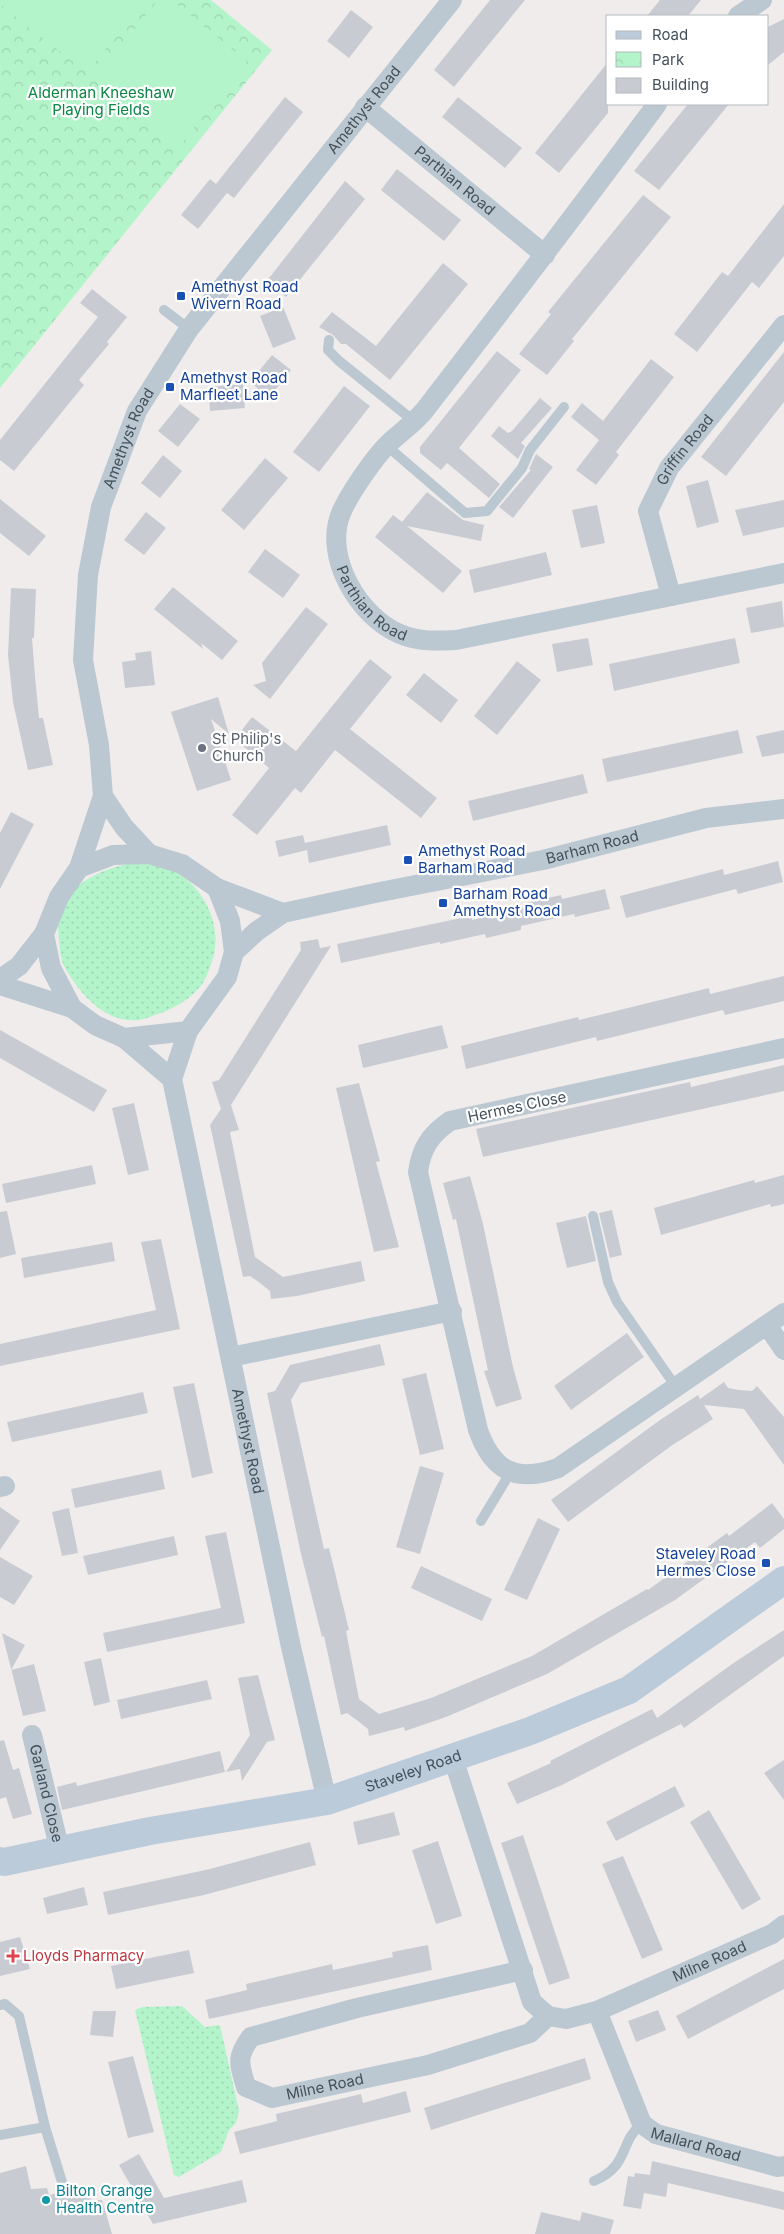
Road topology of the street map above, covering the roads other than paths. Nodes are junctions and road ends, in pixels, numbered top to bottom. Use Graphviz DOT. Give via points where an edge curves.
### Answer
graph roads {
  1 [pos="762,0"];
  2 [pos="446,2"];
  3 [pos="740,15"];
  4 [pos="656,105"];
  5 [pos="365,107"];
  6 [pos="545,255"];
  7 [pos="164,310"];
  8 [pos="784,325"];
  9 [pos="189,329"];
  10 [pos="329,340"];
  11 [pos="564,407"];
  12 [pos="415,422"];
  13 [pos="387,446"];
  14 [pos="784,573"];
  15 [pos="671,596"];
  16 [pos="103,796"];
  17 [pos="784,809"];
  18 [pos="149,854"];
  19 [pos="79,868"];
  20 [pos="217,888"];
  21 [pos="283,913"];
  22 [pos="44,934"];
  23 [pos="234,952"];
  24 [pos="0,979"];
  25 [pos="0,986"];
  26 [pos="72,1008"];
  27 [pos="188,1031"];
  28 [pos="124,1038"];
  29 [pos="784,1048"];
  30 [pos="172,1079"];
  31 [pos="594,1216"];
  32 [pos="452,1311"];
  33 [pos="784,1312"];
  34 [pos="767,1325"];
  35 [pos="784,1350"];
  36 [pos="231,1356"];
  37 [pos="676,1387"];
  38 [pos="510,1473"];
  39 [pos="481,1522"];
  40 [pos="784,1580"];
  41 [pos="32,1735"];
  42 [pos="453,1758"];
  43 [pos="327,1801"];
  44 [pos="60,1851"];
  45 [pos="1,1863"];
  46 [pos="784,1926"];
  47 [pos="523,1970"];
  48 [pos="0,2005"];
  49 [pos="597,2011"];
  50 [pos="548,2016"];
  51 [pos="642,2124"];
  52 [pos="45,2127"];
  53 [pos="0,2135"];
  54 [pos="784,2166"];
  55 [pos="594,2181"];
  56 [pos="62,2182"];
  1 -- 3 [label="street"];
  2 -- 5 [label="street, Amethyst Road"];
  4 -- 6 [label="street, Parthian Road"];
  5 -- 6 [label="street, Parthian Road"];
  5 -- 9 [label="street, Amethyst Road"];
  6 -- 12 [label="street, Parthian Road"];
  7 -- 9 [label="lane"];
  8 -- 15 [label="street, Griffin Road" via="668,468 648,511"];
  9 -- 16 [label="street, Amethyst Road" via="137,411 101,507 90,566 83,660 99,745"];
  10 -- 12 [label="lane" via="328,350 339,361"];
  11 -- 13 [label="lane" via="487,512 465,513"];
  12 -- 13 [label="street, Parthian Road"];
  13 -- 15 [label="street, Parthian Road" via="353,491 341,514 337,534 341,569 356,598 381,623 399,634 420,641 456,640"];
  14 -- 15 [label="street, Parthian Road"];
  16 -- 18 [label="street, Amethyst Road" via="124,827"];
  16 -- 19 [label="street, Amethyst Road"];
  17 -- 21 [label="street, Barham Road" via="706,818 543,860"];
  18 -- 19 [label="street" via="113,855"];
  18 -- 20 [label="street" via="182,864"];
  19 -- 22 [label="street, Amethyst Road" via="59,897"];
  20 -- 21 [label="street"];
  20 -- 23 [label="street" via="230,921"];
  21 -- 23 [label="street, Barham Road" via="257,930"];
  22 -- 24 [label="street" via="19,966"];
  22 -- 26 [label="street" via="50,968"];
  23 -- 27 [label="street" via="228,977"];
  25 -- 26 [label="street"];
  26 -- 28 [label="street" via="95,1025"];
  27 -- 28 [label="street"];
  27 -- 30 [label="street"];
  28 -- 30 [label="street"];
  29 -- 32 [label="street, Hermes Close" via="450,1121 436,1131 420,1158 418,1172"];
  30 -- 36 [label="street, Amethyst Road"];
  31 -- 37 [label="lane" via="608,1282 617,1302"];
  32 -- 36 [label="street"];
  32 -- 38 [label="street, Hermes Close" via="478,1430 484,1446"];
  33 -- 34 [label="street"];
  34 -- 35 [label="street"];
  34 -- 37 [label="street"];
  36 -- 43 [label="street, Amethyst Road" via="289,1637"];
  37 -- 38 [label="street" via="558,1468 528,1476"];
  38 -- 39 [label="lane"];
  40 -- 42 [label="street, Staveley Road" via="629,1690 530,1731"];
  41 -- 44 [label="street, Garland Close"];
  42 -- 43 [label="street, Staveley Road"];
  42 -- 47 [label="street"];
  43 -- 44 [label="street, Staveley Road" via="150,1831"];
  44 -- 45 [label="street, Staveley Road"];
  46 -- 49 [label="street, Milne Road"];
  47 -- 50 [label="street" via="532,2002"];
  47 -- 50 [label="street, Milne Road" via="251,2036 238,2063 246,2087 272,2098 428,2065 530,2033"];
  48 -- 52 [label="lane" via="5,2004 19,2016"];
  49 -- 50 [label="street, Milne Road" via="566,2018"];
  49 -- 51 [label="street, Mallard Road"];
  51 -- 54 [label="street, Mallard Road" via="656,2134"];
  51 -- 55 [label="lane" via="633,2131 613,2169"];
  52 -- 53 [label="lane"];
  52 -- 56 [label="lane"];
}
